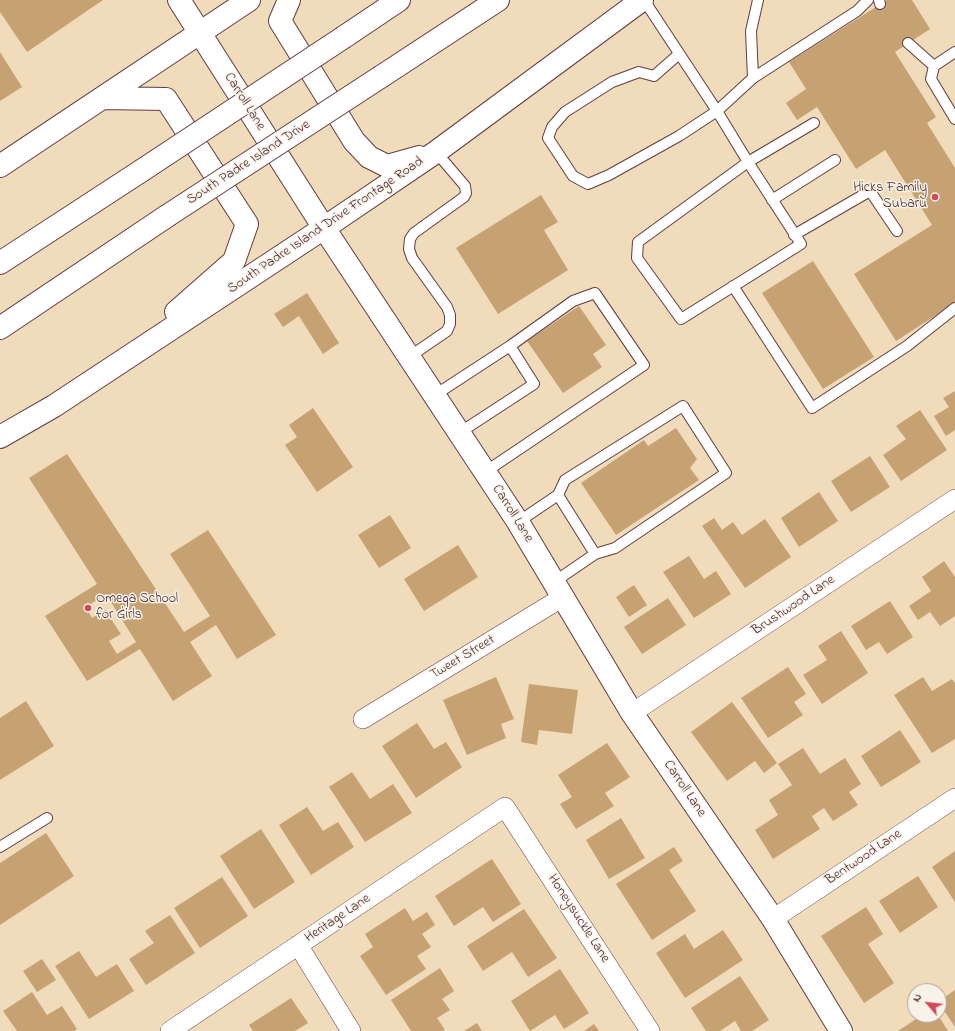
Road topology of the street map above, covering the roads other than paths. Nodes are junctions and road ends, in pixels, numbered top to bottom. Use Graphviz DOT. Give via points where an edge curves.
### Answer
graph roads {
  1 [pos="179,0"];
  2 [pos="249,0"];
  3 [pos="290,0"];
  4 [pos="399,0"];
  5 [pos="498,0"];
  6 [pos="643,0"];
  7 [pos="758,0"];
  8 [pos="868,0"];
  9 [pos="200,32"];
  10 [pos="908,43"];
  11 [pos="955,52"];
  12 [pos="679,54"];
  13 [pos="934,66"];
  14 [pos="753,78"];
  15 [pos="103,98"];
  16 [pos="952,107"];
  17 [pos="717,111"];
  18 [pos="955,119"];
  19 [pos="814,123"];
  20 [pos="436,152"];
  21 [pos="835,160"];
  22 [pos="748,162"];
  23 [pos="0,166"];
  24 [pos="772,200"];
  25 [pos="324,228"];
  26 [pos="896,231"];
  27 [pos="794,234"];
  28 [pos="0,262"];
  29 [pos="733,286"];
  30 [pos="955,308"];
  31 [pos="0,328"];
  32 [pos="510,346"];
  33 [pos="409,357"];
  34 [pos="114,366"];
  35 [pos="434,395"];
  36 [pos="459,433"];
  37 [pos="0,437"];
  38 [pos="485,472"];
  39 [pos="558,495"];
  40 [pos="955,498"];
  41 [pos="518,522"];
  42 [pos="595,554"];
  43 [pos="558,590"];
  44 [pos="632,713"];
  45 [pos="364,719"];
  46 [pos="955,798"];
  47 [pos="505,807"];
  48 [pos="46,818"];
  49 [pos="0,847"];
  50 [pos="773,919"];
  51 [pos="298,946"];
  52 [pos="170,1031"];
  53 [pos="351,1031"];
  54 [pos="650,1031"];
  55 [pos="840,1031"];
  1 -- 9 [label="main road, Carroll Lane"];
  2 -- 9 [label="main road"];
  3 -- 20 [label="main road" via="280,21 354,141 369,157 387,166"];
  4 -- 28 [label="main road, bridge"];
  5 -- 31 [label="main road, South Padre Island Drive, bridge"];
  6 -- 12 [label="lane"];
  6 -- 20 [label="main road, South Padre Island Drive Frontage Road"];
  7 -- 14 [label="lane" via="750,31"];
  8 -- 14 [label="lane" via="857,11"];
  9 -- 15 [label="main road"];
  9 -- 25 [label="main road, Carroll Lane"];
  10 -- 13 [label="lane"];
  11 -- 13 [label="lane"];
  12 -- 17 [label="lane"];
  12 -- 17 [label="lane" via="654,76 639,72 612,82 565,112 552,128 548,138 573,176 588,184 609,175 679,136"];
  13 -- 16 [label="lane" via="931,79"];
  14 -- 17 [label="lane"];
  15 -- 23 [label="main road"];
  15 -- 34 [label="main road" via="166,99 247,224 234,261"];
  16 -- 18 [label="lane"];
  17 -- 22 [label="lane"];
  19 -- 22 [label="lane"];
  20 -- 25 [label="main road, South Padre Island Drive Frontage Road"];
  20 -- 33 [label="lane" via="465,186 466,193 464,198 414,233 410,239 409,249 412,258 447,307 450,324 447,331"];
  21 -- 24 [label="lane"];
  22 -- 24 [label="lane"];
  22 -- 29 [label="lane" via="638,242 637,258 681,319"];
  24 -- 27 [label="lane"];
  25 -- 33 [label="main road, Carroll Lane"];
  25 -- 34 [label="main road, South Padre Island Drive Frontage Road"];
  26 -- 27 [label="lane" via="870,192"];
  27 -- 29 [label="lane" via="800,244"];
  29 -- 30 [label="lane" via="812,408 906,346"];
  32 -- 35 [label="lane"];
  32 -- 36 [label="lane" via="534,384"];
  32 -- 38 [label="lane" via="573,301 595,293 644,365"];
  33 -- 35 [label="main road, Carroll Lane"];
  34 -- 37 [label="main road, South Padre Island Drive Frontage Road" via="54,406"];
  35 -- 36 [label="main road, Carroll Lane"];
  36 -- 38 [label="main road, Carroll Lane"];
  38 -- 41 [label="main road, Carroll Lane"];
  39 -- 41 [label="lane"];
  39 -- 42 [label="lane"];
  39 -- 42 [label="lane" via="565,480 683,406 726,473 615,548"];
  40 -- 44 [label="street, Brushwood Lane"];
  41 -- 43 [label="main road, Carroll Lane"];
  42 -- 43 [label="lane"];
  43 -- 44 [label="main road, Carroll Lane"];
  43 -- 45 [label="street, Tweet Street"];
  44 -- 50 [label="main road, Carroll Lane"];
  46 -- 50 [label="street, Bentwood Lane"];
  47 -- 51 [label="street, Heritage Lane"];
  47 -- 54 [label="street, Honeysuckle Lane"];
  48 -- 49 [label="lane"];
  50 -- 55 [label="main road, Carroll Lane"];
  51 -- 52 [label="street, Heritage Lane"];
  51 -- 53 [label="street"];
}
